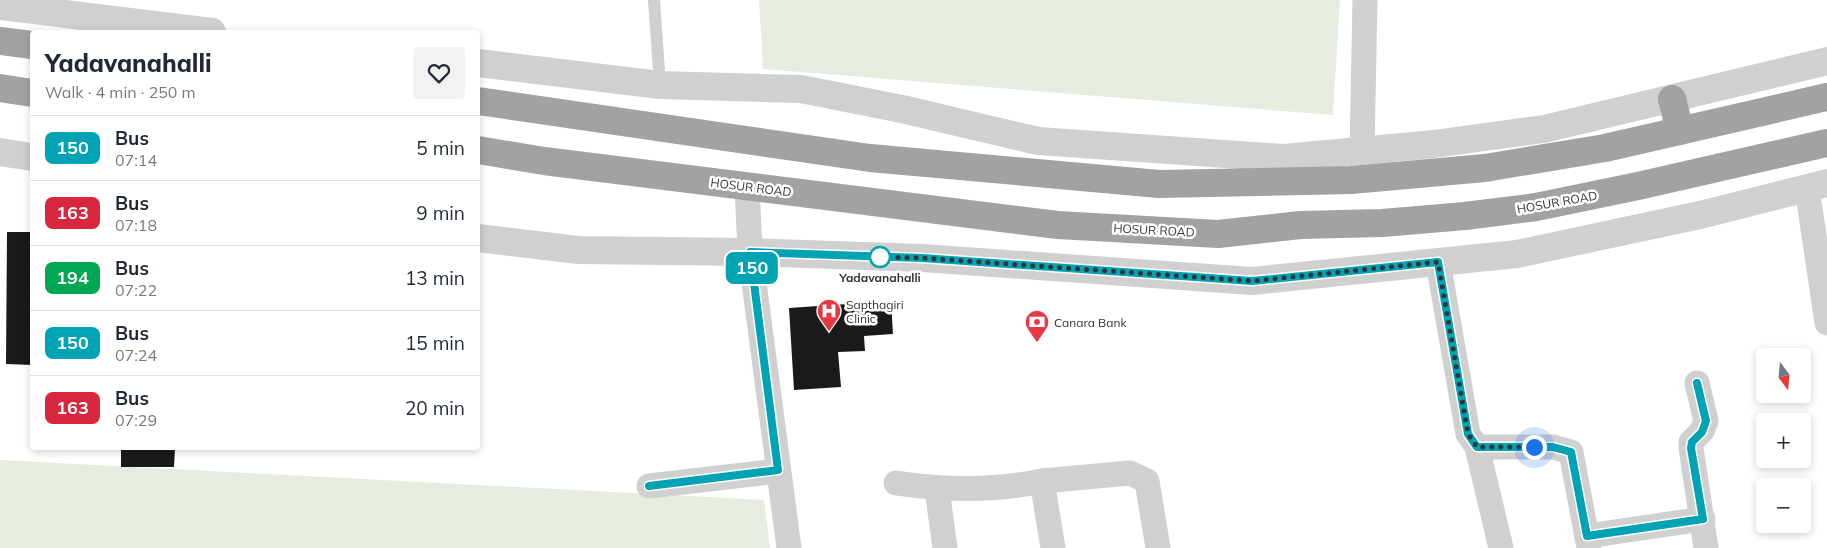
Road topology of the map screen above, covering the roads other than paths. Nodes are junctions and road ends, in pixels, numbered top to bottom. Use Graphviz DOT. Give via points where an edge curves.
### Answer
graph roads {
  1 [pos="654,0"];
  2 [pos="1365,0"];
  3 [pos="0,6"];
  4 [pos="196,30"];
  5 [pos="0,41"];
  6 [pos="30,45"];
  7 [pos="1827,61"];
  8 [pos="480,63"];
  9 [pos="660,85"];
  10 [pos="0,88"];
  11 [pos="30,93"];
  12 [pos="1827,97"];
  13 [pos="1672,99"];
  14 [pos="480,101"];
  15 [pos="1680,131"];
  16 [pos="1827,143"];
  17 [pos="480,150"];
  18 [pos="1362,151"];
  19 [pos="0,152"];
  20 [pos="30,157"];
  21 [pos="1817,185"];
  22 [pos="747,186"];
  23 [pos="480,238"];
  24 [pos="750,252"];
  25 [pos="1438,262"];
  26 [pos="1827,323"];
  27 [pos="1697,383"];
  28 [pos="1477,447"];
  29 [pos="778,470"];
  30 [pos="1042,481"];
  31 [pos="896,484"];
  32 [pos="649,486"];
  33 [pos="937,489"];
  34 [pos="1703,519"];
  35 [pos="1588,542"];
  36 [pos="789,548"];
  37 [pos="945,548"];
  38 [pos="1053,548"];
  39 [pos="1158,548"];
  40 [pos="1501,548"];
  41 [pos="1706,548"];
  1 -- 9 [label="lane"];
  2 -- 18 [label="street"];
  3 -- 4 [label="street"];
  5 -- 6 [label="highway"];
  7 -- 13 [label="street"];
  8 -- 9 [label="street"];
  9 -- 18 [label="street" via="801,90 902,109 1038,141 1284,158"];
  10 -- 11 [label="highway"];
  12 -- 15 [label="highway"];
  13 -- 15 [label="highway"];
  13 -- 18 [label="street" via="1544,129"];
  14 -- 15 [label="highway" via="870,158 1159,184 1351,180 1485,168 1605,148"];
  16 -- 22 [label="highway, HOSUR ROAD" via="1536,207 1465,216 1300,225 1218,234 1058,225"];
  17 -- 22 [label="highway, HOSUR ROAD"];
  19 -- 20 [label="street"];
  21 -- 25 [label="street" via="1517,254"];
  21 -- 26 [label="street"];
  22 -- 24 [label="street"];
  23 -- 24 [label="street" via="578,250"];
  24 -- 25 [label="street" via="922,258 1252,281"];
  24 -- 29 [label="street"];
  25 -- 28 [label="street" via="1468,434"];
  27 -- 34 [label="street" via="1706,421 1691,448"];
  28 -- 35 [label="street" via="1553,447 1571,452"];
  28 -- 40 [label="street"];
  29 -- 32 [label="street"];
  29 -- 36 [label="street"];
  30 -- 33 [label="street" via="1024,485"];
  30 -- 38 [label="street"];
  30 -- 39 [label="street" via="1130,473 1147,481"];
  31 -- 33 [label="street"];
  33 -- 37 [label="street"];
  34 -- 35 [label="street"];
  34 -- 41 [label="street"];
}
